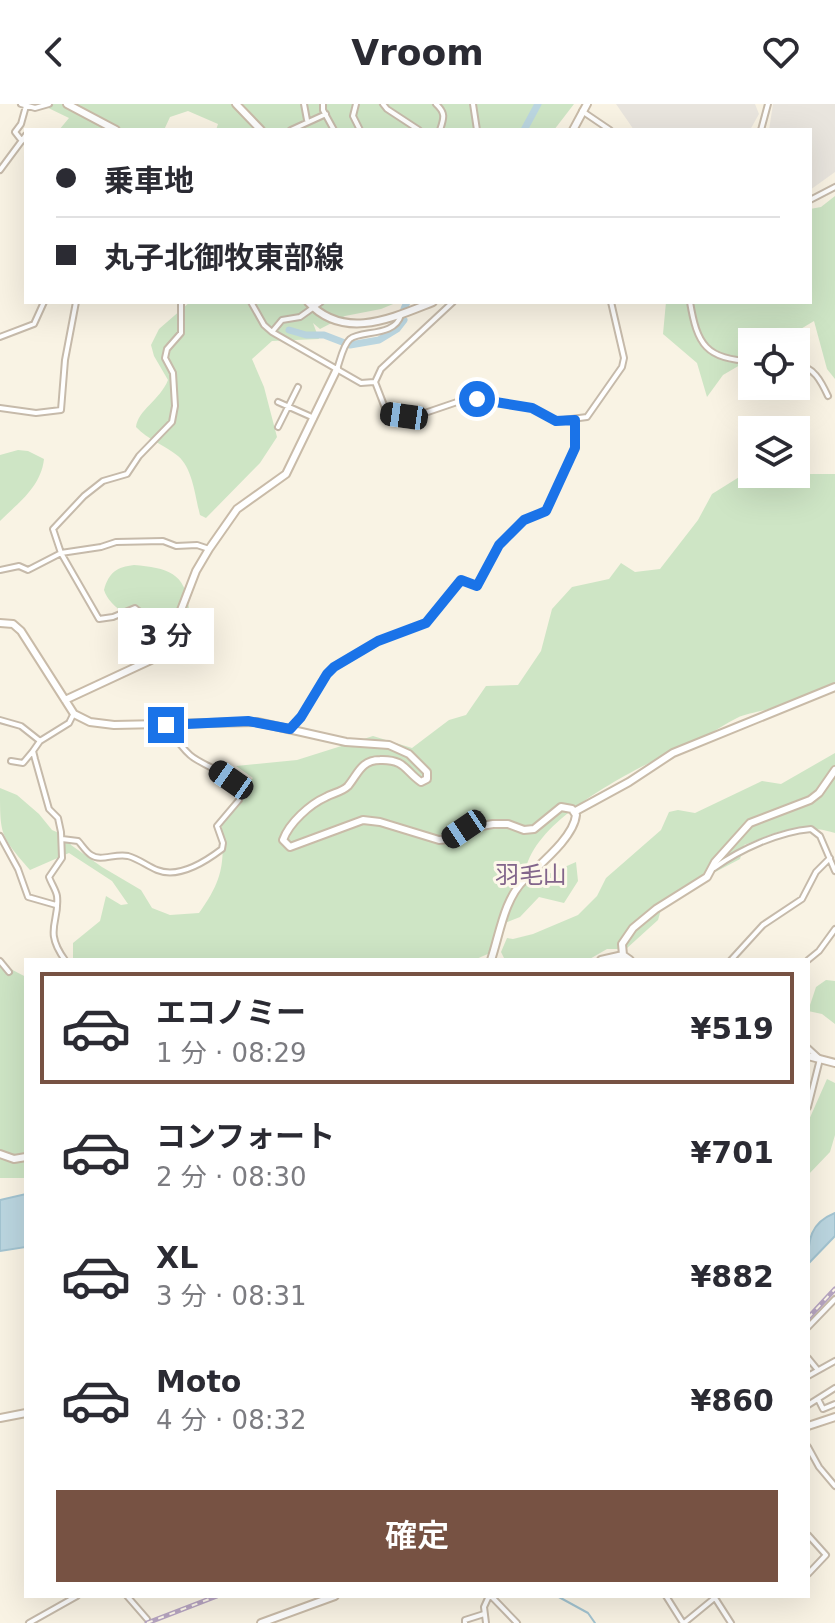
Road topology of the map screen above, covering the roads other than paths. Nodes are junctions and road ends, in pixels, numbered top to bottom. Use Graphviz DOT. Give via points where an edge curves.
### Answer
graph roads {
  1 [pos="49,104"];
  2 [pos="67,104"];
  3 [pos="236,104"];
  4 [pos="304,104"];
  5 [pos="323,104"];
  6 [pos="356,104"];
  7 [pos="383,104"];
  8 [pos="436,104"];
  9 [pos="473,104"];
  10 [pos="587,104"];
  11 [pos="768,104"];
  12 [pos="24,105"];
  13 [pos="582,111"];
  14 [pos="326,114"];
  15 [pos="307,120"];
  16 [pos="112,128"];
  17 [pos="259,128"];
  18 [pos="294,128"];
  19 [pos="333,128"];
  20 [pos="359,128"];
  21 [pos="416,128"];
  22 [pos="441,128"];
  23 [pos="477,128"];
  24 [pos="574,128"];
  25 [pos="607,128"];
  26 [pos="762,128"];
  27 [pos="24,138"];
  28 [pos="22,141"];
  29 [pos="0,170"];
  30 [pos="835,187"];
  31 [pos="812,199"];
  32 [pos="43,304"];
  33 [pos="76,304"];
  34 [pos="181,304"];
  35 [pos="252,304"];
  36 [pos="310,304"];
  37 [pos="319,304"];
  38 [pos="428,304"];
  39 [pos="451,304"];
  40 [pos="612,304"];
  41 [pos="690,304"];
  42 [pos="314,309"];
  43 [pos="401,314"];
  44 [pos="272,332"];
  45 [pos="0,337"];
  46 [pos="738,359"];
  47 [pos="337,369"];
  48 [pos="810,370"];
  49 [pos="375,382"];
  50 [pos="298,387"];
  51 [pos="828,396"];
  52 [pos="278,402"];
  53 [pos="288,406"];
  54 [pos="0,408"];
  55 [pos="314,418"];
  56 [pos="575,420"];
  57 [pos="278,427"];
  58 [pos="209,549"];
  59 [pos="61,553"];
  60 [pos="0,570"];
  61 [pos="0,623"];
  62 [pos="172,637"];
  63 [pos="835,687"];
  64 [pos="65,700"];
  65 [pos="74,714"];
  66 [pos="0,720"];
  67 [pos="166,725"];
  68 [pos="290,729"];
  69 [pos="40,741"];
  70 [pos="33,751"];
  71 [pos="11,761"];
  72 [pos="835,770"];
  73 [pos="574,812"];
  74 [pos="0,836"];
  75 [pos="62,839"];
  76 [pos="830,858"];
  77 [pos="712,870"];
  78 [pos="835,871"];
  79 [pos="56,905"];
  80 [pos="835,929"];
  81 [pos="623,955"];
  82 [pos="64,958"];
  83 [pos="492,958"];
  84 [pos="610,958"];
  85 [pos="627,958"];
  86 [pos="733,958"];
  87 [pos="810,958"];
  88 [pos="0,961"];
  89 [pos="9,972"];
  90 [pos="810,1050"];
  91 [pos="810,1056"];
  92 [pos="820,1059"];
  93 [pos="832,1062"];
  94 [pos="810,1099"];
  95 [pos="0,1154"];
  96 [pos="24,1157"];
  97 [pos="835,1299"];
  98 [pos="810,1325"];
  99 [pos="810,1360"];
  100 [pos="835,1361"];
  101 [pos="817,1369"];
  102 [pos="810,1374"];
  103 [pos="835,1388"];
  104 [pos="818,1399"];
  105 [pos="810,1404"];
  106 [pos="835,1404"];
  107 [pos="24,1413"];
  108 [pos="835,1417"];
  109 [pos="0,1418"];
  110 [pos="810,1425"];
  111 [pos="810,1451"];
  112 [pos="835,1486"];
  113 [pos="810,1537"];
  114 [pos="810,1572"];
  115 [pos="73,1598"];
  116 [pos="129,1598"];
  117 [pos="330,1598"];
  118 [pos="489,1598"];
  119 [pos="492,1598"];
  120 [pos="667,1598"];
  121 [pos="715,1598"];
  122 [pos="717,1598"];
  123 [pos="484,1614"];
  124 [pos="147,1619"];
  125 [pos="29,1623"];
  126 [pos="261,1623"];
  127 [pos="465,1623"];
  128 [pos="486,1623"];
  129 [pos="517,1623"];
  130 [pos="684,1623"];
  131 [pos="731,1623"];
  1 -- 12 [label="street"];
  2 -- 16 [label="main road"];
  3 -- 17 [label="main road"];
  4 -- 15 [label="street"];
  5 -- 14 [label="street"];
  6 -- 20 [label="street" via="353,116"];
  7 -- 21 [label="street"];
  8 -- 22 [label="street" via="444,115"];
  9 -- 23 [label="street"];
  10 -- 13 [label="main road"];
  11 -- 26 [label="street"];
  12 -- 28 [label="street" via="15,132"];
  13 -- 24 [label="main road"];
  13 -- 25 [label="street"];
  14 -- 15 [label="street"];
  14 -- 19 [label="street"];
  15 -- 18 [label="street"];
  27 -- 28 [label="street"];
  28 -- 29 [label="street"];
  30 -- 31 [label="street"];
  32 -- 45 [label="street" via="34,324"];
  33 -- 54 [label="street" via="61,410"];
  34 -- 59 [label="street" via="181,333 165,358 173,373 174,418 127,474 103,481 57,522 53,535"];
  35 -- 44 [label="street"];
  36 -- 42 [label="main road"];
  37 -- 42 [label="street"];
  38 -- 43 [label="main road"];
  39 -- 49 [label="street" via="381,369"];
  40 -- 56 [label="street" via="624,352 622,367 595,410"];
  41 -- 46 [label="street" via="706,348"];
  42 -- 43 [label="main road" via="356,324"];
  42 -- 44 [label="street" via="282,320"];
  43 -- 47 [label="street" via="397,323 374,334 352,337"];
  44 -- 47 [label="street"];
  47 -- 49 [label="street" via="361,383"];
  47 -- 55 [label="main road"];
  48 -- 51 [label="street"];
  49 -- 56 [label="street" via="387,413 416,416 477,399 532,408 556,421"];
  50 -- 53 [label="street"];
  52 -- 53 [label="street"];
  53 -- 55 [label="street"];
  53 -- 57 [label="street"];
  55 -- 58 [label="main road" via="286,474 237,509"];
  56 -- 68 [label="street" via="575,448 546,511 524,520 499,545 477,586 461,580 426,623 343,660 327,674"];
  58 -- 59 [label="street" via="163,541 124,542"];
  58 -- 62 [label="main road"];
  59 -- 60 [label="street" via="28,570"];
  59 -- 62 [label="street" via="99,619 135,608"];
  61 -- 64 [label="main road" via="21,631"];
  62 -- 64 [label="main road" via="151,660"];
  63 -- 73 [label="main road" via="673,753"];
  64 -- 65 [label="main road"];
  65 -- 67 [label="main road" via="103,724"];
  65 -- 69 [label="street"];
  66 -- 69 [label="street" via="21,726"];
  67 -- 68 [label="main road" via="248,721"];
  67 -- 75 [label="street" via="189,754 239,790 239,800 217,826 222,849 173,873 128,856 99,859 78,841"];
  68 -- 73 [label="main road" via="395,746 416,760 428,777 421,782 400,762 370,761 347,786 315,803 288,829 283,840 290,847 358,821 380,822 439,840 493,824 534,829 561,807"];
  69 -- 70 [label="street"];
  70 -- 71 [label="street" via="23,763"];
  70 -- 75 [label="street"];
  72 -- 77 [label="main road" via="810,800 750,823"];
  73 -- 83 [label="main road" via="575,825 509,901"];
  74 -- 79 [label="street" via="28,897"];
  75 -- 79 [label="street" via="61,863 49,874"];
  76 -- 77 [label="street" via="816,832 794,830"];
  76 -- 78 [label="street"];
  76 -- 86 [label="street" via="802,899 763,925"];
  77 -- 81 [label="main road" via="633,928 622,944"];
  79 -- 82 [label="street" via="52,930"];
  80 -- 87 [label="street"];
  81 -- 84 [label="main road"];
  81 -- 85 [label="main road"];
  88 -- 89 [label="street"];
  90 -- 92 [label="street"];
  91 -- 92 [label="main road"];
  92 -- 93 [label="main road"];
  92 -- 94 [label="street"];
  95 -- 96 [label="main road"];
  97 -- 98 [label="street"];
  99 -- 101 [label="street"];
  100 -- 101 [label="street"];
  101 -- 102 [label="street"];
  103 -- 104 [label="street"];
  104 -- 105 [label="street"];
  104 -- 106 [label="street" via="823,1409"];
  107 -- 109 [label="main road"];
  108 -- 110 [label="main road"];
  111 -- 112 [label="street"];
  113 -- 114 [label="street" via="826,1555"];
  115 -- 125 [label="street"];
  116 -- 124 [label="street"];
  117 -- 126 [label="main road"];
  118 -- 123 [label="street"];
  119 -- 129 [label="street"];
  120 -- 130 [label="street"];
  121 -- 130 [label="street"];
  122 -- 131 [label="street"];
  123 -- 127 [label="street"];
  123 -- 128 [label="street"];
}
